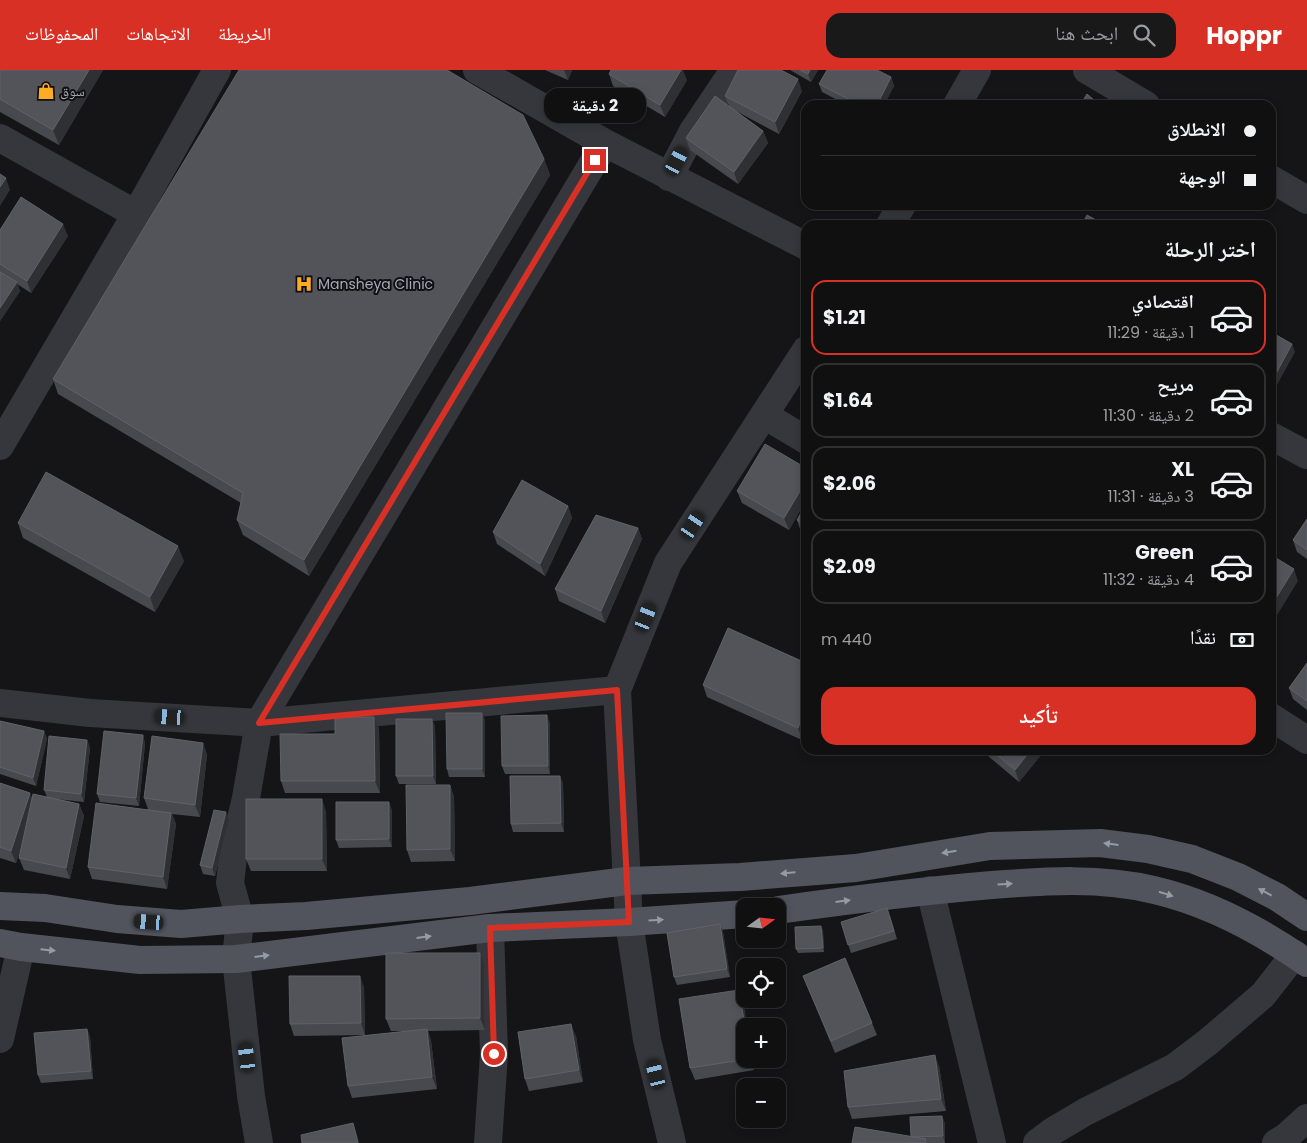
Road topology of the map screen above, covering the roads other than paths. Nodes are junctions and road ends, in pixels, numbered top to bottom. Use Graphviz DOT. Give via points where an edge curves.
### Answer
graph roads {
  1 [pos="217,70"];
  2 [pos="477,70"];
  3 [pos="734,70"];
  4 [pos="976,70"];
  5 [pos="1087,70"];
  6 [pos="960,100"];
  7 [pos="1138,100"];
  8 [pos="0,138"];
  9 [pos="605,143"];
  10 [pos="669,176"];
  11 [pos="1276,182"];
  12 [pos="1307,200"];
  13 [pos="136,214"];
  14 [pos="801,243"];
  15 [pos="801,358"];
  16 [pos="764,415"];
  17 [pos="801,437"];
  18 [pos="1276,439"];
  19 [pos="0,446"];
  20 [pos="1307,455"];
  21 [pos="617,690"];
  22 [pos="0,703"];
  23 [pos="1276,720"];
  24 [pos="259,723"];
  25 [pos="1307,740"];
  26 [pos="627,881"];
  27 [pos="930,890"];
  28 [pos="0,906"];
  29 [pos="786,909"];
  30 [pos="736,915"];
  31 [pos="1307,917"];
  32 [pos="240,919"];
  33 [pos="629,922"];
  34 [pos="490,928"];
  35 [pos="11,945"];
  36 [pos="1301,958"];
  37 [pos="236,959"];
  38 [pos="0,1039"];
  39 [pos="1307,1118"];
  40 [pos="1284,1141"];
  41 [pos="260,1143"];
  42 [pos="488,1143"];
  43 [pos="672,1143"];
  44 [pos="992,1143"];
  45 [pos="1037,1143"];
  1 -- 13 [label="street"];
  2 -- 9 [label="street"];
  3 -- 10 [label="street" via="693,131"];
  4 -- 6 [label="street"];
  5 -- 7 [label="street"];
  8 -- 13 [label="street"];
  9 -- 10 [label="street"];
  9 -- 24 [label="street"];
  10 -- 14 [label="street"];
  11 -- 12 [label="street"];
  13 -- 19 [label="street"];
  15 -- 16 [label="street"];
  16 -- 17 [label="street"];
  16 -- 21 [label="street" via="668,563"];
  18 -- 20 [label="street"];
  21 -- 24 [label="street"];
  21 -- 26 [label="street"];
  22 -- 24 [label="street" via="90,713"];
  23 -- 25 [label="street"];
  24 -- 32 [label="street" via="230,883"];
  31 -- 26 [label="main road, one-way" via="1238,877 1192,859 1100,843 990,846 856,868"];
  26 -- 32 [label="main road" via="470,901"];
  26 -- 33 [label="street"];
  29 -- 27 [label="main road, one-way"];
  27 -- 36 [label="main road, one-way" via="1050,881 1104,882 1146,889 1207,907 1257,930"];
  27 -- 44 [label="street"];
  28 -- 32 [label="main road" via="181,924"];
  33 -- 30 [label="main road, one-way"];
  32 -- 37 [label="street"];
  33 -- 34 [label="main road"];
  33 -- 43 [label="street" via="647,1040"];
  37 -- 34 [label="main road, one-way"];
  34 -- 42 [label="street" via="494,1054"];
  35 -- 37 [label="main road, one-way" via="140,960"];
  35 -- 38 [label="street"];
  36 -- 45 [label="street" via="1263,995 1174,1067 1085,1112"];
  37 -- 41 [label="street" via="251,1096"];
  39 -- 40 [label="street"];
}
